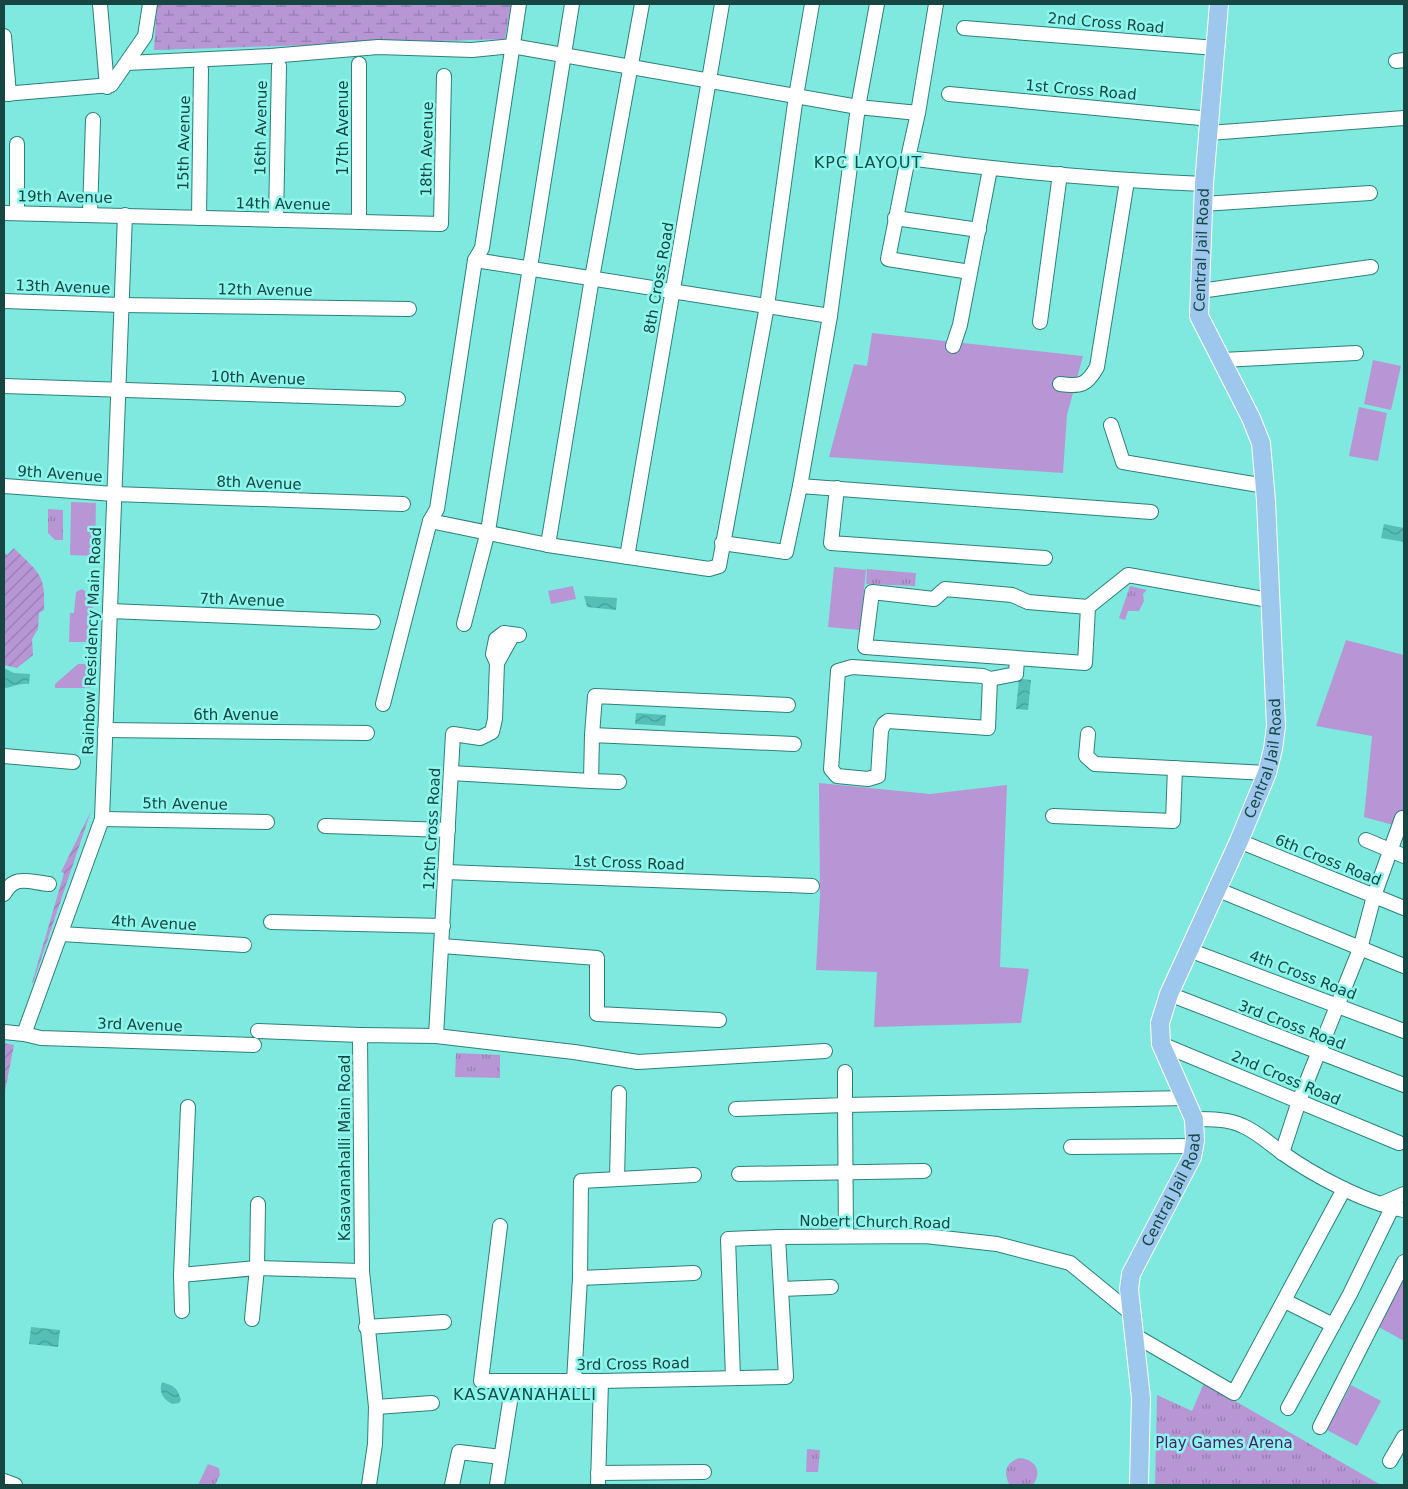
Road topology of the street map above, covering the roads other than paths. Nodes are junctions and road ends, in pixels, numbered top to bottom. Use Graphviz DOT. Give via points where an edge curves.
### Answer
graph roads {
  1 [pos="100,4"];
  2 [pos="150,4"];
  3 [pos="519,4"];
  4 [pos="572,4"];
  5 [pos="642,4"];
  6 [pos="722,4"];
  7 [pos="812,4"];
  8 [pos="877,4"];
  9 [pos="936,4"];
  10 [pos="1219,4"];
  11 [pos="964,28"];
  12 [pos="4,36"];
  13 [pos="512,46"];
  14 [pos="1216,48"];
  15 [pos="564,54"];
  16 [pos="127,63"];
  17 [pos="359,64"];
  18 [pos="278,66"];
  19 [pos="631,66"];
  20 [pos="202,69"];
  21 [pos="444,76"];
  22 [pos="709,80"];
  23 [pos="107,87"];
  24 [pos="6,94"];
  25 [pos="949,94"];
  26 [pos="796,96"];
  27 [pos="858,107"];
  28 [pos="918,113"];
  29 [pos="1404,118"];
  30 [pos="93,120"];
  31 [pos="1210,126"];
  32 [pos="17,144"];
  33 [pos="908,158"];
  34 [pos="990,169"];
  35 [pos="1060,174"];
  36 [pos="1127,180"];
  37 [pos="1204,184"];
  38 [pos="1370,193"];
  39 [pos="1203,204"];
  40 [pos="10,213"];
  41 [pos="90,214"];
  42 [pos="125,215"];
  43 [pos="199,218"];
  44 [pos="895,218"];
  45 [pos="276,220"];
  46 [pos="359,222"];
  47 [pos="441,224"];
  48 [pos="979,230"];
  49 [pos="475,260"];
  50 [pos="1372,266"];
  51 [pos="531,268"];
  52 [pos="970,272"];
  53 [pos="592,278"];
  54 [pos="673,291"];
  55 [pos="1200,291"];
  56 [pos="4,301"];
  57 [pos="121,305"];
  58 [pos="767,306"];
  59 [pos="408,308"];
  60 [pos="830,316"];
  61 [pos="1040,322"];
  62 [pos="953,346"];
  63 [pos="1356,353"];
  64 [pos="1222,360"];
  65 [pos="1060,384"];
  66 [pos="4,386"];
  67 [pos="118,389"];
  68 [pos="398,398"];
  69 [pos="1111,425"];
  70 [pos="4,486"];
  71 [pos="800,486"];
  72 [pos="1265,486"];
  73 [pos="837,488"];
  74 [pos="114,494"];
  75 [pos="403,504"];
  76 [pos="1151,512"];
  77 [pos="430,521"];
  78 [pos="488,531"];
  79 [pos="722,543"];
  80 [pos="548,545"];
  81 [pos="627,557"];
  82 [pos="1045,558"];
  83 [pos="1269,600"];
  84 [pos="1088,607"];
  85 [pos="110,611"];
  86 [pos="373,622"];
  87 [pos="464,624"];
  88 [pos="516,635"];
  89 [pos="1017,659"];
  90 [pos="990,679"];
  91 [pos="383,704"];
  92 [pos="788,705"];
  93 [pos="105,730"];
  94 [pos="367,732"];
  95 [pos="1088,734"];
  96 [pos="592,735"];
  97 [pos="794,744"];
  98 [pos="4,756"];
  99 [pos="72,762"];
  100 [pos="1175,768"];
  101 [pos="451,773"];
  102 [pos="1267,773"];
  103 [pos="591,781"];
  104 [pos="619,782"];
  105 [pos="1053,816"];
  106 [pos="1402,818"];
  107 [pos="102,819"];
  108 [pos="267,822"];
  109 [pos="325,826"];
  110 [pos="448,830"];
  111 [pos="1366,840"];
  112 [pos="1239,841"];
  113 [pos="1391,851"];
  114 [pos="1404,856"];
  115 [pos="446,872"];
  116 [pos="49,884"];
  117 [pos="812,886"];
  118 [pos="1216,889"];
  119 [pos="4,894"];
  120 [pos="1374,896"];
  121 [pos="1404,908"];
  122 [pos="271,922"];
  123 [pos="443,926"];
  124 [pos="61,934"];
  125 [pos="244,945"];
  126 [pos="442,946"];
  127 [pos="1360,949"];
  128 [pos="1189,950"];
  129 [pos="1404,966"];
  130 [pos="1169,994"];
  131 [pos="1338,1006"];
  132 [pos="719,1020"];
  133 [pos="258,1031"];
  134 [pos="1404,1031"];
  135 [pos="4,1032"];
  136 [pos="24,1034"];
  137 [pos="360,1035"];
  138 [pos="436,1036"];
  139 [pos="1161,1044"];
  140 [pos="254,1045"];
  141 [pos="825,1052"];
  142 [pos="1317,1053"];
  143 [pos="845,1072"];
  144 [pos="1404,1085"];
  145 [pos="619,1093"];
  146 [pos="1184,1098"];
  147 [pos="1298,1101"];
  148 [pos="845,1105"];
  149 [pos="188,1108"];
  150 [pos="736,1109"];
  151 [pos="1194,1119"];
  152 [pos="1399,1143"];
  153 [pos="1194,1146"];
  154 [pos="1071,1147"];
  155 [pos="1282,1153"];
  156 [pos="924,1171"];
  157 [pos="847,1173"];
  158 [pos="739,1174"];
  159 [pos="694,1175"];
  160 [pos="617,1179"];
  161 [pos="1344,1188"];
  162 [pos="1404,1194"];
  163 [pos="258,1204"];
  164 [pos="1392,1208"];
  165 [pos="500,1226"];
  166 [pos="778,1236"];
  167 [pos="846,1236"];
  168 [pos="1404,1262"];
  169 [pos="258,1268"];
  170 [pos="362,1271"];
  171 [pos="694,1274"];
  172 [pos="181,1276"];
  173 [pos="580,1278"];
  174 [pos="831,1286"];
  175 [pos="781,1289"];
  176 [pos="1285,1301"];
  177 [pos="182,1311"];
  178 [pos="1131,1313"];
  179 [pos="252,1319"];
  180 [pos="444,1322"];
  181 [pos="1333,1325"];
  182 [pos="366,1327"];
  183 [pos="1134,1335"];
  184 [pos="733,1377"];
  185 [pos="574,1381"];
  186 [pos="513,1382"];
  187 [pos="601,1382"];
  188 [pos="432,1403"];
  189 [pos="376,1407"];
  190 [pos="1288,1408"];
  191 [pos="1320,1427"];
  192 [pos="1404,1437"];
  193 [pos="501,1457"];
  194 [pos="1390,1461"];
  195 [pos="704,1472"];
  196 [pos="598,1479"];
  197 [pos="4,1481"];
  198 [pos="14,1485"];
  199 [pos="369,1485"];
  200 [pos="452,1485"];
  201 [pos="497,1485"];
  202 [pos="1139,1485"];
  1 -- 23 [label="street"];
  2 -- 16 [label="street" via="146,36"];
  3 -- 13 [label="street"];
  4 -- 15 [label="street"];
  5 -- 19 [label="street"];
  6 -- 22 [label="street, 8th Cross Road"];
  7 -- 26 [label="street"];
  8 -- 27 [label="street"];
  9 -- 28 [label="street"];
  10 -- 14 [label="main road, Central Jail Road"];
  11 -- 14 [label="street, 2nd Cross Road"];
  12 -- 24 [label="street"];
  13 -- 15 [label="street"];
  13 -- 16 [label="street" via="472,50 378,47"];
  13 -- 49 [label="street" via="482,248"];
  14 -- 31 [label="main road, Central Jail Road"];
  15 -- 19 [label="street"];
  15 -- 51 [label="street"];
  16 -- 23 [label="street"];
  17 -- 46 [label="street, 17th Avenue"];
  18 -- 45 [label="street, 16th Avenue"];
  19 -- 22 [label="street"];
  19 -- 53 [label="street"];
  20 -- 43 [label="street, 15th Avenue"];
  21 -- 47 [label="street, 18th Avenue"];
  22 -- 26 [label="street"];
  22 -- 54 [label="street, 8th Cross Road"];
  23 -- 24 [label="street"];
  25 -- 31 [label="street, 1st Cross Road"];
  26 -- 27 [label="street"];
  26 -- 58 [label="street"];
  27 -- 28 [label="street"];
  27 -- 60 [label="street"];
  28 -- 33 [label="street"];
  29 -- 31 [label="street, 1st Cross Road"];
  30 -- 41 [label="street"];
  31 -- 37 [label="main road, Central Jail Road"];
  32 -- 40 [label="street"];
  33 -- 34 [label="street"];
  33 -- 44 [label="street"];
  34 -- 35 [label="street"];
  34 -- 48 [label="street"];
  35 -- 36 [label="street"];
  35 -- 61 [label="street"];
  36 -- 37 [label="street"];
  36 -- 65 [label="street" via="1097,367 1089,381 1076,386"];
  37 -- 39 [label="main road, Central Jail Road"];
  38 -- 39 [label="street"];
  39 -- 55 [label="main road, Central Jail Road"];
  40 -- 41 [label="street, 19th Avenue"];
  41 -- 42 [label="street, 19th Avenue"];
  42 -- 43 [label="street, 14th Avenue"];
  42 -- 57 [label="street, Rainbow Residency Main Road"];
  43 -- 45 [label="street, 14th Avenue"];
  44 -- 48 [label="street"];
  44 -- 52 [label="street" via="888,259"];
  45 -- 46 [label="street, 14th Avenue"];
  46 -- 47 [label="street, 14th Avenue"];
  48 -- 52 [label="street"];
  49 -- 51 [label="street"];
  49 -- 77 [label="street" via="436,509"];
  50 -- 55 [label="street"];
  51 -- 53 [label="street"];
  51 -- 78 [label="street"];
  52 -- 62 [label="street"];
  53 -- 54 [label="street"];
  53 -- 80 [label="street"];
  54 -- 58 [label="street"];
  54 -- 81 [label="street, 8th Cross Road"];
  55 -- 64 [label="main road, Central Jail Road" via="1199,316"];
  56 -- 57 [label="street, 13th Avenue"];
  57 -- 59 [label="street, 12th Avenue"];
  57 -- 67 [label="street, Rainbow Residency Main Road"];
  58 -- 60 [label="street"];
  58 -- 79 [label="street"];
  60 -- 71 [label="street"];
  63 -- 64 [label="street"];
  64 -- 72 [label="main road, Central Jail Road" via="1261,442"];
  66 -- 67 [label="street, 10th Avenue"];
  67 -- 68 [label="street, 10th Avenue"];
  67 -- 74 [label="street, Rainbow Residency Main Road"];
  69 -- 72 [label="street" via="1123,462"];
  70 -- 74 [label="street, 9th Avenue"];
  71 -- 73 [label="street"];
  71 -- 79 [label="street" via="786,552"];
  72 -- 83 [label="main road, Central Jail Road"];
  73 -- 76 [label="street"];
  73 -- 82 [label="street" via="831,543"];
  74 -- 75 [label="street, 8th Avenue"];
  74 -- 85 [label="street, Rainbow Residency Main Road"];
  77 -- 78 [label="street"];
  77 -- 91 [label="street"];
  78 -- 80 [label="street"];
  78 -- 87 [label="street"];
  79 -- 81 [label="street" via="718,566 709,569"];
  80 -- 81 [label="street"];
  83 -- 84 [label="street" via="1128,576"];
  83 -- 102 [label="main road, Central Jail Road" via="1276,726"];
  84 -- 89 [label="street" via="1085,663"];
  84 -- 89 [label="street" via="1028,602 1012,595 945,589 934,599 872,592 866,647"];
  85 -- 86 [label="street, 7th Avenue"];
  85 -- 93 [label="street, Rainbow Residency Main Road"];
  88 -- 101 [label="street, 12th Cross Road" via="497,663 492,732 480,738 453,734"];
  89 -- 90 [label="street" via="1016,674"];
  90 -- 90 [label="street" via="988,728 888,721 882,730 878,776 868,779 837,776 831,769 838,671 852,667"];
  92 -- 96 [label="street" via="594,696"];
  93 -- 94 [label="street, 6th Avenue"];
  93 -- 107 [label="street, Rainbow Residency Main Road"];
  95 -- 100 [label="street" via="1086,756 1095,764"];
  96 -- 97 [label="street"];
  96 -- 103 [label="street"];
  98 -- 99 [label="street"];
  100 -- 102 [label="street"];
  100 -- 105 [label="street" via="1172,821"];
  101 -- 103 [label="street"];
  101 -- 110 [label="street, 12th Cross Road"];
  102 -- 112 [label="main road, Central Jail Road"];
  103 -- 104 [label="street"];
  106 -- 113 [label="street"];
  107 -- 108 [label="street, 5th Avenue"];
  107 -- 124 [label="street, Rainbow Residency Main Road"];
  109 -- 110 [label="street"];
  110 -- 115 [label="street, 12th Cross Road"];
  111 -- 113 [label="street"];
  112 -- 118 [label="main road, Central Jail Road"];
  112 -- 120 [label="street, 6th Cross Road"];
  113 -- 114 [label="street"];
  113 -- 120 [label="street"];
  115 -- 117 [label="street, 1st Cross Road"];
  115 -- 123 [label="street, 12th Cross Road"];
  116 -- 119 [label="street" via="16,881"];
  118 -- 127 [label="street"];
  118 -- 128 [label="main road, Central Jail Road"];
  120 -- 121 [label="street, 6th Cross Road"];
  120 -- 127 [label="street"];
  122 -- 123 [label="street"];
  123 -- 126 [label="street, 12th Cross Road"];
  124 -- 125 [label="street, 4th Avenue"];
  124 -- 136 [label="street, Rainbow Residency Main Road"];
  126 -- 132 [label="street" via="597,958 597,1014"];
  126 -- 138 [label="street, 12th Cross Road"];
  127 -- 129 [label="street"];
  127 -- 131 [label="street"];
  128 -- 130 [label="main road, Central Jail Road"];
  128 -- 131 [label="street, 4th Cross Road"];
  130 -- 139 [label="main road, Central Jail Road" via="1160,1023"];
  130 -- 142 [label="street, 3rd Cross Road"];
  131 -- 134 [label="street, 4th Cross Road"];
  131 -- 142 [label="street"];
  133 -- 137 [label="street"];
  135 -- 136 [label="street"];
  136 -- 140 [label="street, 3rd Avenue" via="41,1038"];
  137 -- 138 [label="street, Kasavanahalli Main Road"];
  137 -- 170 [label="street, Kasavanahalli Main Road"];
  138 -- 141 [label="street, Kasavanahalli Main Road" via="638,1062"];
  139 -- 146 [label="main road, Central Jail Road"];
  139 -- 147 [label="street, 2nd Cross Road"];
  142 -- 144 [label="street, 3rd Cross Road"];
  142 -- 147 [label="street"];
  143 -- 148 [label="street"];
  145 -- 160 [label="street"];
  146 -- 148 [label="street"];
  146 -- 151 [label="main road, Central Jail Road"];
  147 -- 152 [label="street, 2nd Cross Road"];
  147 -- 155 [label="street"];
  148 -- 150 [label="street"];
  148 -- 157 [label="street"];
  149 -- 172 [label="street"];
  151 -- 153 [label="main road, Central Jail Road"];
  151 -- 155 [label="street" via="1242,1125"];
  153 -- 154 [label="street"];
  153 -- 178 [label="main road, Central Jail Road" via="1192,1157 1130,1274"];
  155 -- 161 [label="street"];
  156 -- 157 [label="street"];
  157 -- 158 [label="street"];
  157 -- 167 [label="street"];
  159 -- 160 [label="street"];
  160 -- 173 [label="street" via="581,1181"];
  161 -- 164 [label="street"];
  161 -- 176 [label="street"];
  162 -- 164 [label="street"];
  163 -- 169 [label="street"];
  164 -- 181 [label="street"];
  165 -- 186 [label="street, 3rd Cross Road" via="481,1382"];
  166 -- 167 [label="street, Nobert Church Road"];
  166 -- 175 [label="street"];
  166 -- 184 [label="street, Nobert Church Road" via="728,1239"];
  167 -- 178 [label="street, Nobert Church Road" via="926,1236 997,1244 1070,1263"];
  168 -- 191 [label="street"];
  169 -- 170 [label="street"];
  169 -- 172 [label="street"];
  169 -- 179 [label="street"];
  170 -- 182 [label="street, Kasavanahalli Main Road"];
  171 -- 173 [label="street"];
  172 -- 177 [label="street"];
  173 -- 185 [label="street"];
  174 -- 175 [label="street"];
  175 -- 184 [label="street, 3rd Cross Road" via="786,1377"];
  176 -- 181 [label="street"];
  176 -- 183 [label="street" via="1234,1393"];
  178 -- 183 [label="main road, Central Jail Road"];
  180 -- 182 [label="street"];
  181 -- 190 [label="street"];
  182 -- 189 [label="street, Kasavanahalli Main Road"];
  183 -- 202 [label="main road, Central Jail Road" via="1141,1398"];
  184 -- 187 [label="street, 3rd Cross Road"];
  185 -- 186 [label="street, 3rd Cross Road"];
  185 -- 187 [label="street, 3rd Cross Road"];
  186 -- 193 [label="street"];
  187 -- 196 [label="street"];
  188 -- 189 [label="street"];
  189 -- 199 [label="street, Kasavanahalli Main Road"];
  192 -- 194 [label="street"];
  193 -- 200 [label="street" via="458,1452"];
  193 -- 201 [label="street"];
  195 -- 196 [label="street"];
  197 -- 198 [label="street"];
}
